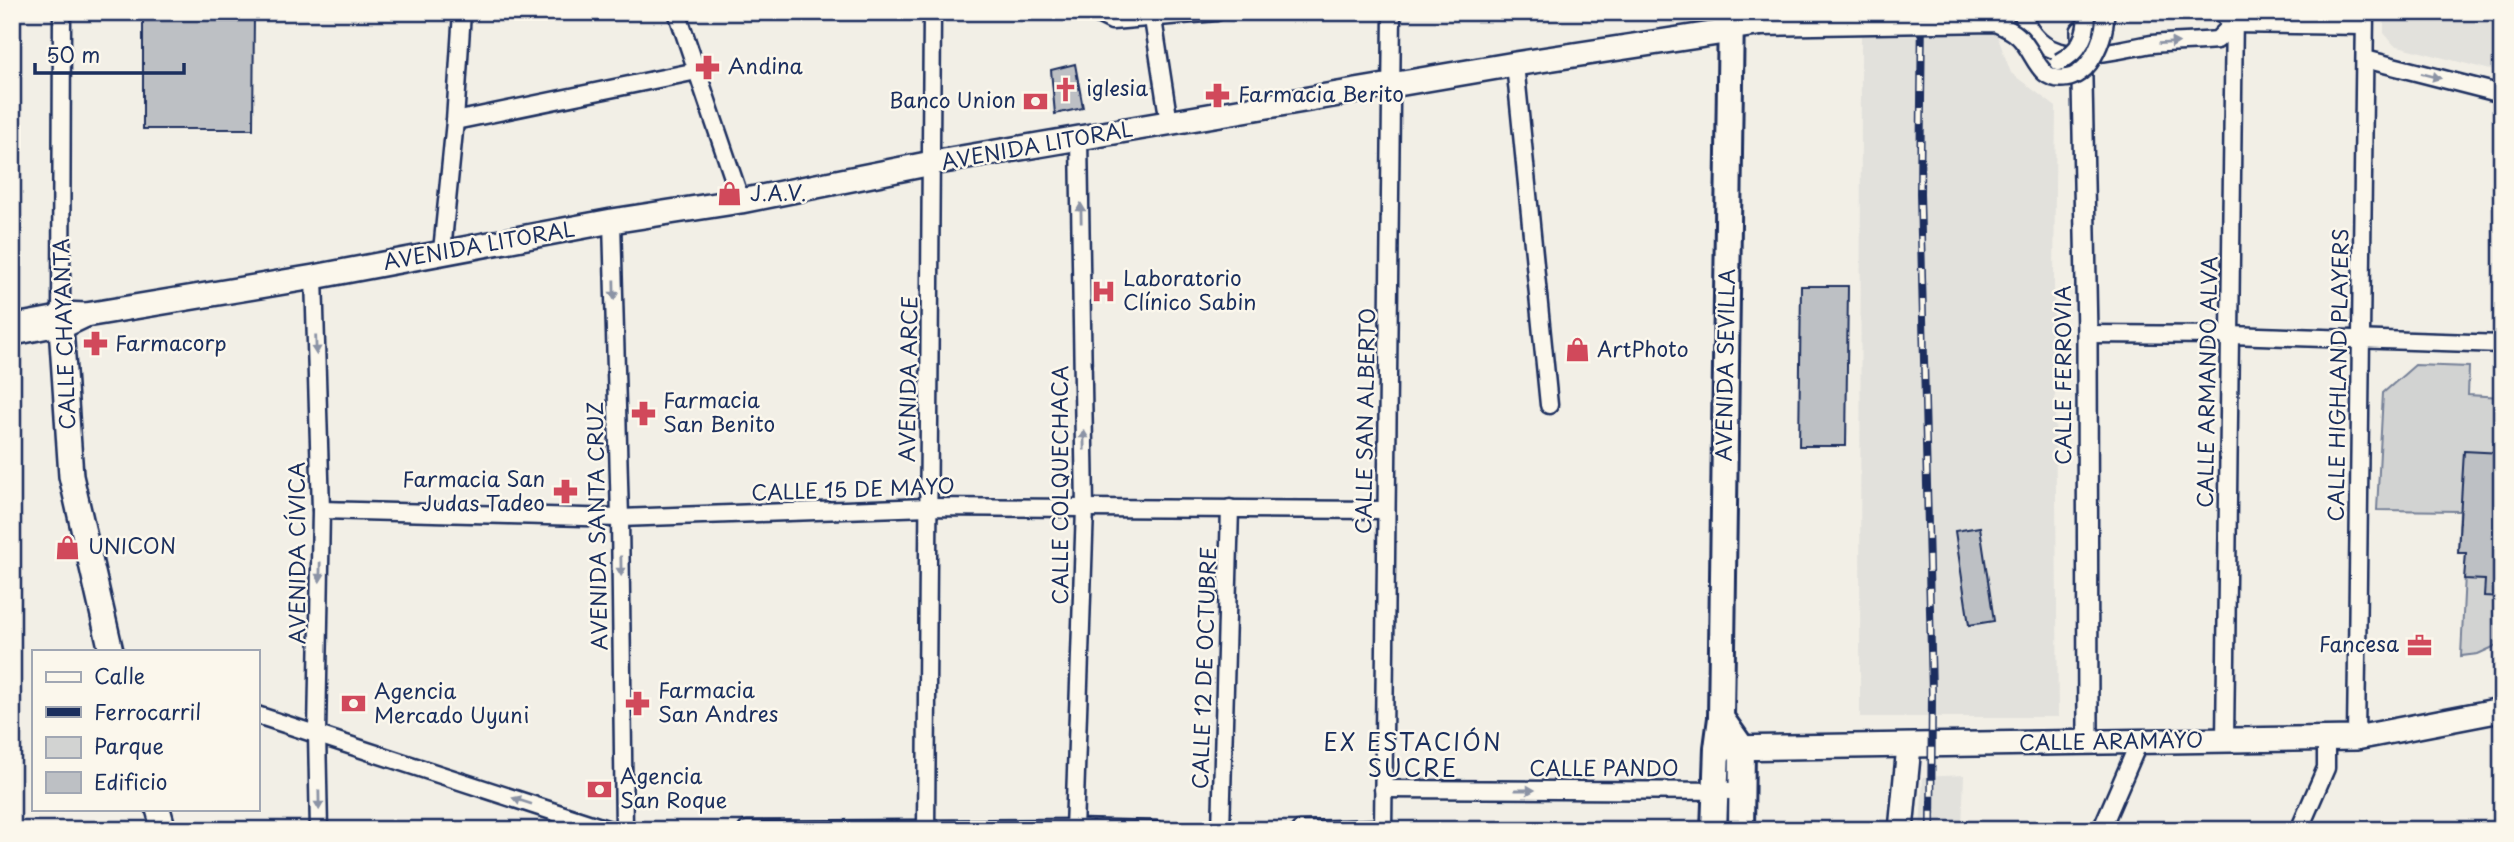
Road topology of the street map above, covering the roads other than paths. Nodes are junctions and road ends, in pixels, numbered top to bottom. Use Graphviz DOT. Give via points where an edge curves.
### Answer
graph roads {
  1 [pos="62,12"];
  2 [pos="462,12"];
  3 [pos="677,12"];
  4 [pos="932,12"];
  5 [pos="1094,12"];
  6 [pos="1217,12"];
  7 [pos="1392,12"];
  8 [pos="2022,12"];
  9 [pos="2080,12"];
  10 [pos="2087,12"];
  11 [pos="2104,12"];
  12 [pos="2221,12"];
  13 [pos="2003,16"];
  14 [pos="2234,18"];
  15 [pos="1153,19"];
  16 [pos="2364,19"];
  17 [pos="1731,22"];
  18 [pos="2102,52"];
  19 [pos="2081,55"];
  20 [pos="2365,59"];
  21 [pos="1515,64"];
  22 [pos="697,71"];
  23 [pos="2083,82"];
  24 [pos="1391,85"];
  25 [pos="2502,94"];
  26 [pos="455,121"];
  27 [pos="1169,123"];
  28 [pos="1079,139"];
  29 [pos="932,163"];
  30 [pos="741,201"];
  31 [pos="612,221"];
  32 [pos="443,251"];
  33 [pos="314,277"];
  34 [pos="61,320"];
  35 [pos="12,323"];
  36 [pos="2087,334"];
  37 [pos="2230,335"];
  38 [pos="12,337"];
  39 [pos="2361,340"];
  40 [pos="2502,344"];
  41 [pos="1549,405"];
  42 [pos="928,507"];
  43 [pos="1085,508"];
  44 [pos="1230,508"];
  45 [pos="321,510"];
  46 [pos="1387,510"];
  47 [pos="620,518"];
  48 [pos="111,650"];
  49 [pos="2502,698"];
  50 [pos="2502,710"];
  51 [pos="259,716"];
  52 [pos="1721,718"];
  53 [pos="317,733"];
  54 [pos="2326,738"];
  55 [pos="2356,738"];
  56 [pos="2225,740"];
  57 [pos="2139,742"];
  58 [pos="2088,743"];
  59 [pos="1909,746"];
  60 [pos="1717,748"];
  61 [pos="1742,748"];
  62 [pos="1383,789"];
  63 [pos="1715,791"];
  64 [pos="1742,791"];
  65 [pos="158,810"];
  66 [pos="772,829"];
  67 [pos="926,829"];
  68 [pos="1074,829"];
  69 [pos="1383,829"];
  70 [pos="164,830"];
  71 [pos="319,830"];
  72 [pos="610,830"];
  73 [pos="624,830"];
  74 [pos="747,830"];
  75 [pos="1156,830"];
  76 [pos="1221,830"];
  77 [pos="1300,830"];
  78 [pos="1714,830"];
  79 [pos="1741,830"];
  80 [pos="1902,830"];
  81 [pos="2101,830"];
  82 [pos="2299,830"];
  1 -- 34 [label="street, CALLE CHAYANTA"];
  2 -- 26 [label="street"];
  3 -- 22 [label="street"];
  4 -- 29 [label="street, AVENIDA ARCE"];
  5 -- 15 [label="street" via="1112,21"];
  6 -- 15 [label="street"];
  7 -- 24 [label="street, CALLE SAN ALBERTO"];
  8 -- 19 [label="street" via="2031,33 2044,45 2062,54"];
  9 -- 19 [label="street, CALLE FERROVIA"];
  10 -- 13 [label="street, bridge" via="2082,43 2070,57 2040,65 2028,58"];
  11 -- 13 [label="street, bridge" via="2097,51 2087,66 2072,77 2058,79 2048,77 2040,68"];
  11 -- 18 [label="street"];
  12 -- 14 [label="street"];
  13 -- 17 [label="street, AVENIDA LITORAL, bridge" via="1760,27"];
  14 -- 16 [label="street"];
  18 -- 14 [label="street, one-way" via="2217,40"];
  14 -- 37 [label="street, CALLE ARMANDO ALVA"];
  15 -- 27 [label="street"];
  16 -- 20 [label="street, CALLE HIGHLAND PLAYERS"];
  17 -- 21 [label="main road, AVENIDA LITORAL"];
  17 -- 52 [label="main road, AVENIDA SEVILLA"];
  18 -- 19 [label="street"];
  18 -- 23 [label="street"];
  19 -- 23 [label="street, CALLE FERROVIA"];
  20 -- 25 [label="street, one-way"];
  20 -- 39 [label="street, CALLE HIGHLAND PLAYERS"];
  21 -- 24 [label="main road, AVENIDA LITORAL"];
  21 -- 41 [label="street"];
  22 -- 26 [label="street"];
  22 -- 30 [label="street"];
  23 -- 36 [label="street, CALLE FERROVIA"];
  24 -- 27 [label="main road, AVENIDA LITORAL"];
  24 -- 46 [label="street, CALLE SAN ALBERTO"];
  26 -- 32 [label="street"];
  27 -- 28 [label="main road, AVENIDA LITORAL"];
  28 -- 29 [label="main road, AVENIDA LITORAL"];
  43 -- 28 [label="street, CALLE COLQUECHACA, one-way"];
  29 -- 30 [label="main road, AVENIDA LITORAL"];
  29 -- 42 [label="street, AVENIDA ARCE"];
  30 -- 31 [label="main road, AVENIDA LITORAL"];
  31 -- 32 [label="main road, AVENIDA LITORAL"];
  31 -- 47 [label="street, AVENIDA SANTA CRUZ, one-way"];
  32 -- 33 [label="main road, AVENIDA LITORAL"];
  33 -- 34 [label="main road, AVENIDA LITORAL"];
  33 -- 45 [label="street, AVENIDA CÍVICA, one-way"];
  34 -- 35 [label="street, AVENIDA LITORAL"];
  34 -- 38 [label="street, AVENIDA LITORAL"];
  34 -- 48 [label="main road, CALLE CHAYANTA" via="71,475"];
  36 -- 37 [label="street"];
  36 -- 58 [label="street, CALLE FERROVIA"];
  37 -- 39 [label="street"];
  37 -- 56 [label="street, CALLE ARMANDO ALVA"];
  39 -- 40 [label="street"];
  39 -- 55 [label="street, CALLE HIGHLAND PLAYERS"];
  42 -- 43 [label="street, CALLE 15 DE MAYO"];
  42 -- 47 [label="street, CALLE 15 DE MAYO"];
  42 -- 67 [label="street, AVENIDA ARCE"];
  43 -- 44 [label="street, CALLE 15 DE MAYO"];
  43 -- 68 [label="street, CALLE COLQUECHACA"];
  44 -- 46 [label="street, CALLE 15 DE MAYO"];
  44 -- 76 [label="street, CALLE 12 DE OCTUBRE"];
  45 -- 47 [label="street, CALLE 15 DE MAYO"];
  45 -- 53 [label="street, AVENIDA CÍVICA, one-way"];
  46 -- 62 [label="street, CALLE SAN ALBERTO"];
  47 -- 73 [label="street, AVENIDA SANTA CRUZ, one-way"];
  49 -- 50 [label="main road"];
  50 -- 55 [label="main road, CALLE ARAMAYO"];
  51 -- 53 [label="street"];
  52 -- 60 [label="main road, AVENIDA SEVILLA"];
  52 -- 61 [label="main road"];
  53 -- 71 [label="street, AVENIDA CÍVICA, one-way"];
  72 -- 53 [label="street, one-way"];
  54 -- 55 [label="main road, CALLE ARAMAYO"];
  54 -- 56 [label="main road, CALLE ARAMAYO"];
  54 -- 82 [label="street" via="2326,768"];
  56 -- 57 [label="main road, CALLE ARAMAYO"];
  57 -- 58 [label="main road, CALLE ARAMAYO"];
  57 -- 81 [label="street"];
  58 -- 59 [label="main road, CALLE ARAMAYO"];
  59 -- 61 [label="main road, CALLE ARAMAYO"];
  59 -- 80 [label="main road"];
  60 -- 61 [label="main road, CALLE ARAMAYO"];
  60 -- 63 [label="main road, AVENIDA SEVILLA"];
  61 -- 64 [label="main road"];
  62 -- 63 [label="street, CALLE PANDO, one-way"];
  62 -- 69 [label="street, CALLE SAN ALBERTO"];
  63 -- 64 [label="street, CALLE PANDO"];
  63 -- 78 [label="main road, AVENIDA SEVILLA"];
  64 -- 79 [label="main road"];
  65 -- 70 [label="main road"];
  66 -- 67 [label="street"];
  66 -- 74 [label="street"];
  67 -- 68 [label="street"];
  68 -- 75 [label="street"];
  69 -- 77 [label="street"];
}
